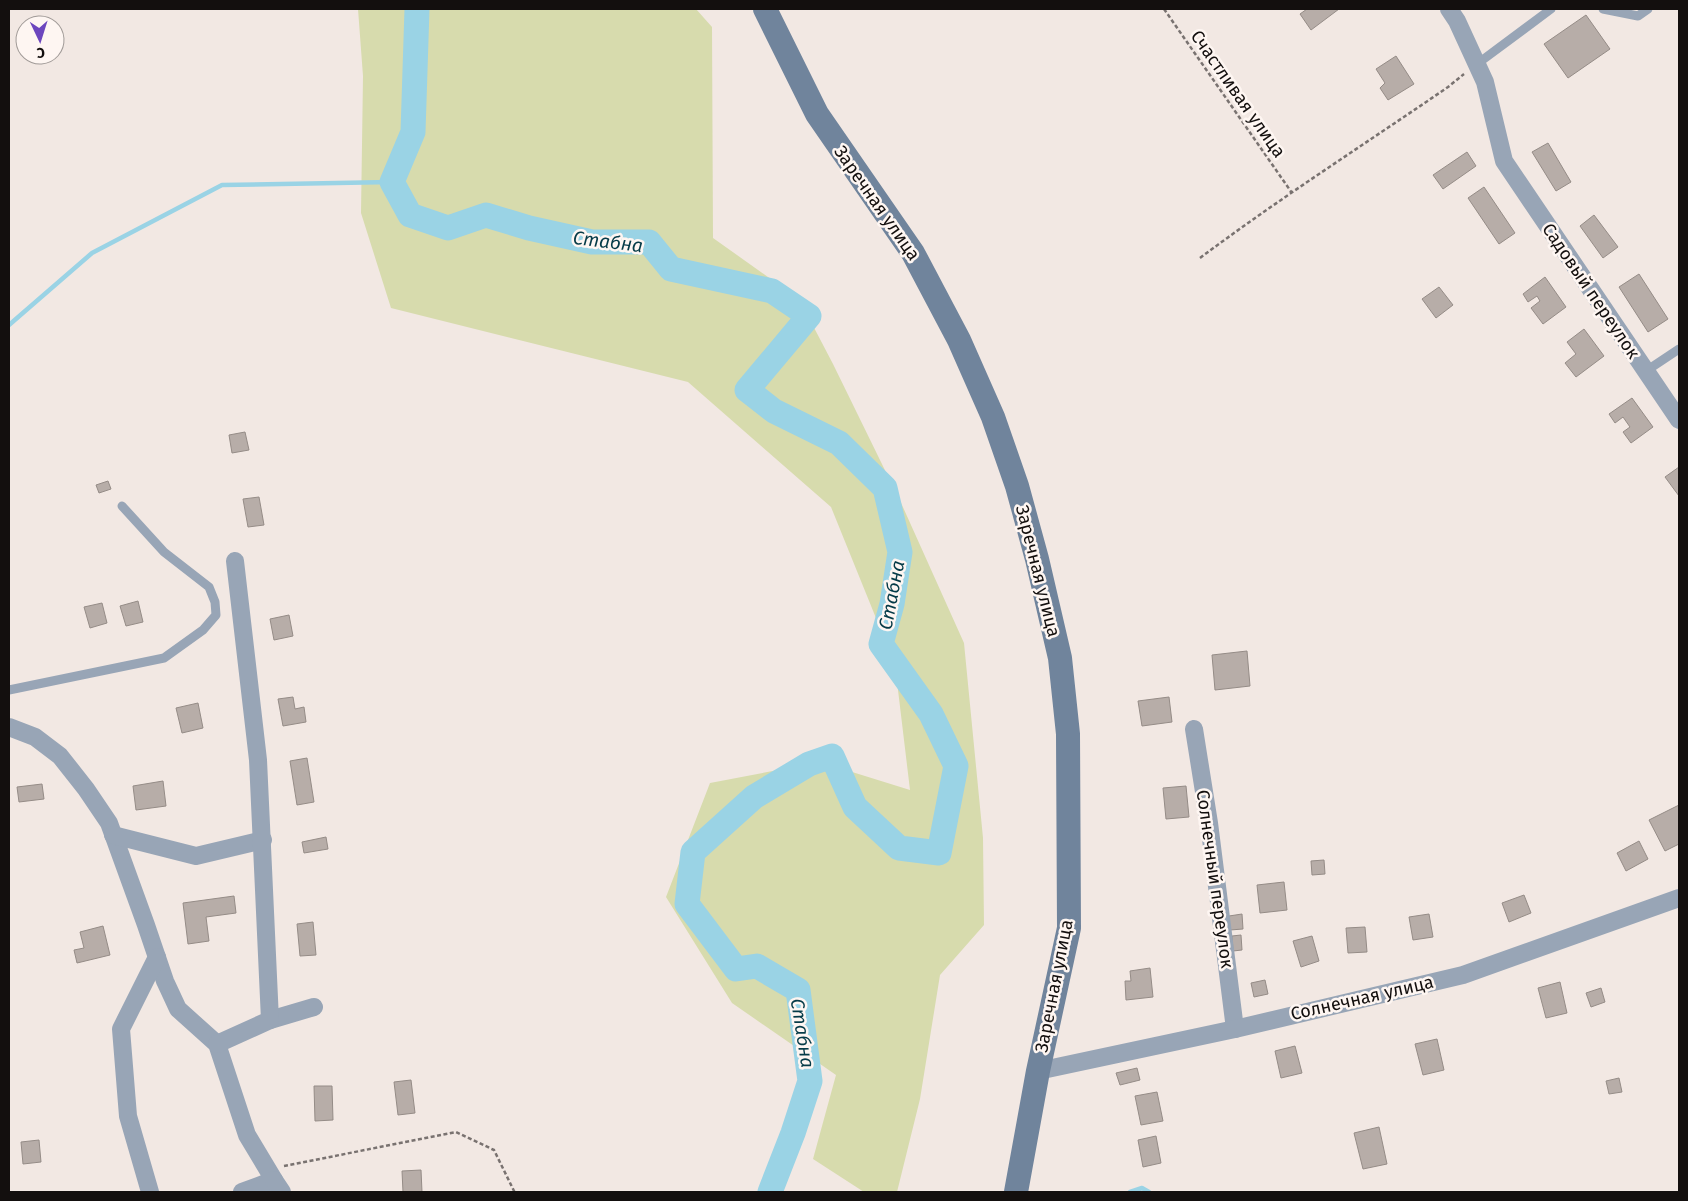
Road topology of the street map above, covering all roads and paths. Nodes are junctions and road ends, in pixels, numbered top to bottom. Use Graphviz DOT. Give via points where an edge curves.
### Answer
graph roads {
  1 [pos="765,9"];
  2 [pos="1164,9"];
  3 [pos="1449,9"];
  4 [pos="1551,9"];
  5 [pos="1603,9"];
  6 [pos="1648,9"];
  7 [pos="1476,64"];
  8 [pos="1292,193"];
  9 [pos="1200,258"];
  10 [pos="1679,349"];
  11 [pos="1646,371"];
  12 [pos="1679,420"];
  13 [pos="122,506"];
  14 [pos="235,561"];
  15 [pos="9,690"];
  16 [pos="9,727"];
  17 [pos="1194,729"];
  18 [pos="113,835"];
  19 [pos="263,840"];
  20 [pos="1679,898"];
  21 [pos="157,958"];
  22 [pos="314,1007"];
  23 [pos="270,1020"];
  24 [pos="1235,1029"];
  25 [pos="217,1044"];
  26 [pos="1038,1071"];
  27 [pos="274,1180"];
  28 [pos="150,1192"];
  29 [pos="242,1192"];
  30 [pos="517,1192"];
  31 [pos="1016,1192"];
  1 -- 26 [label="street, Заречная улица" via="817,114 913,253 959,340 993,417 1017,486 1037,559 1060,658 1068,734 1070,812 1069,928"];
  2 -- 8 [label="path, Счастливая улица"];
  3 -- 7 [label="street"];
  4 -- 7 [label="lane"];
  5 -- 6 [label="lane" via="1638,16"];
  7 -- 8 [label="path" via="1448,87"];
  7 -- 11 [label="street, Садовый переулок" via="1485,82 1504,161"];
  8 -- 9 [label="path"];
  10 -- 11 [label="lane"];
  11 -- 12 [label="street, Садовый переулок"];
  13 -- 15 [label="lane" via="164,552 209,587 216,615 203,630 164,658"];
  14 -- 19 [label="street" via="258,760"];
  16 -- 18 [label="street" via="35,737 60,756 86,790"];
  17 -- 24 [label="street, Солнечный переулок"];
  18 -- 19 [label="street" via="196,856"];
  18 -- 21 [label="street"];
  19 -- 23 [label="street"];
  20 -- 24 [label="street, Солнечная улица" via="1463,975"];
  21 -- 25 [label="street" via="164,982 178,1009"];
  21 -- 28 [label="street" via="121,1029 128,1116"];
  22 -- 23 [label="street"];
  23 -- 25 [label="street"];
  24 -- 26 [label="street, Солнечная улица"];
  25 -- 27 [label="street" via="247,1135"];
  26 -- 31 [label="street, Заречная улица"];
  27 -- 29 [label="street"];
  27 -- 30 [label="path" via="456,1132 494,1150"];
}
